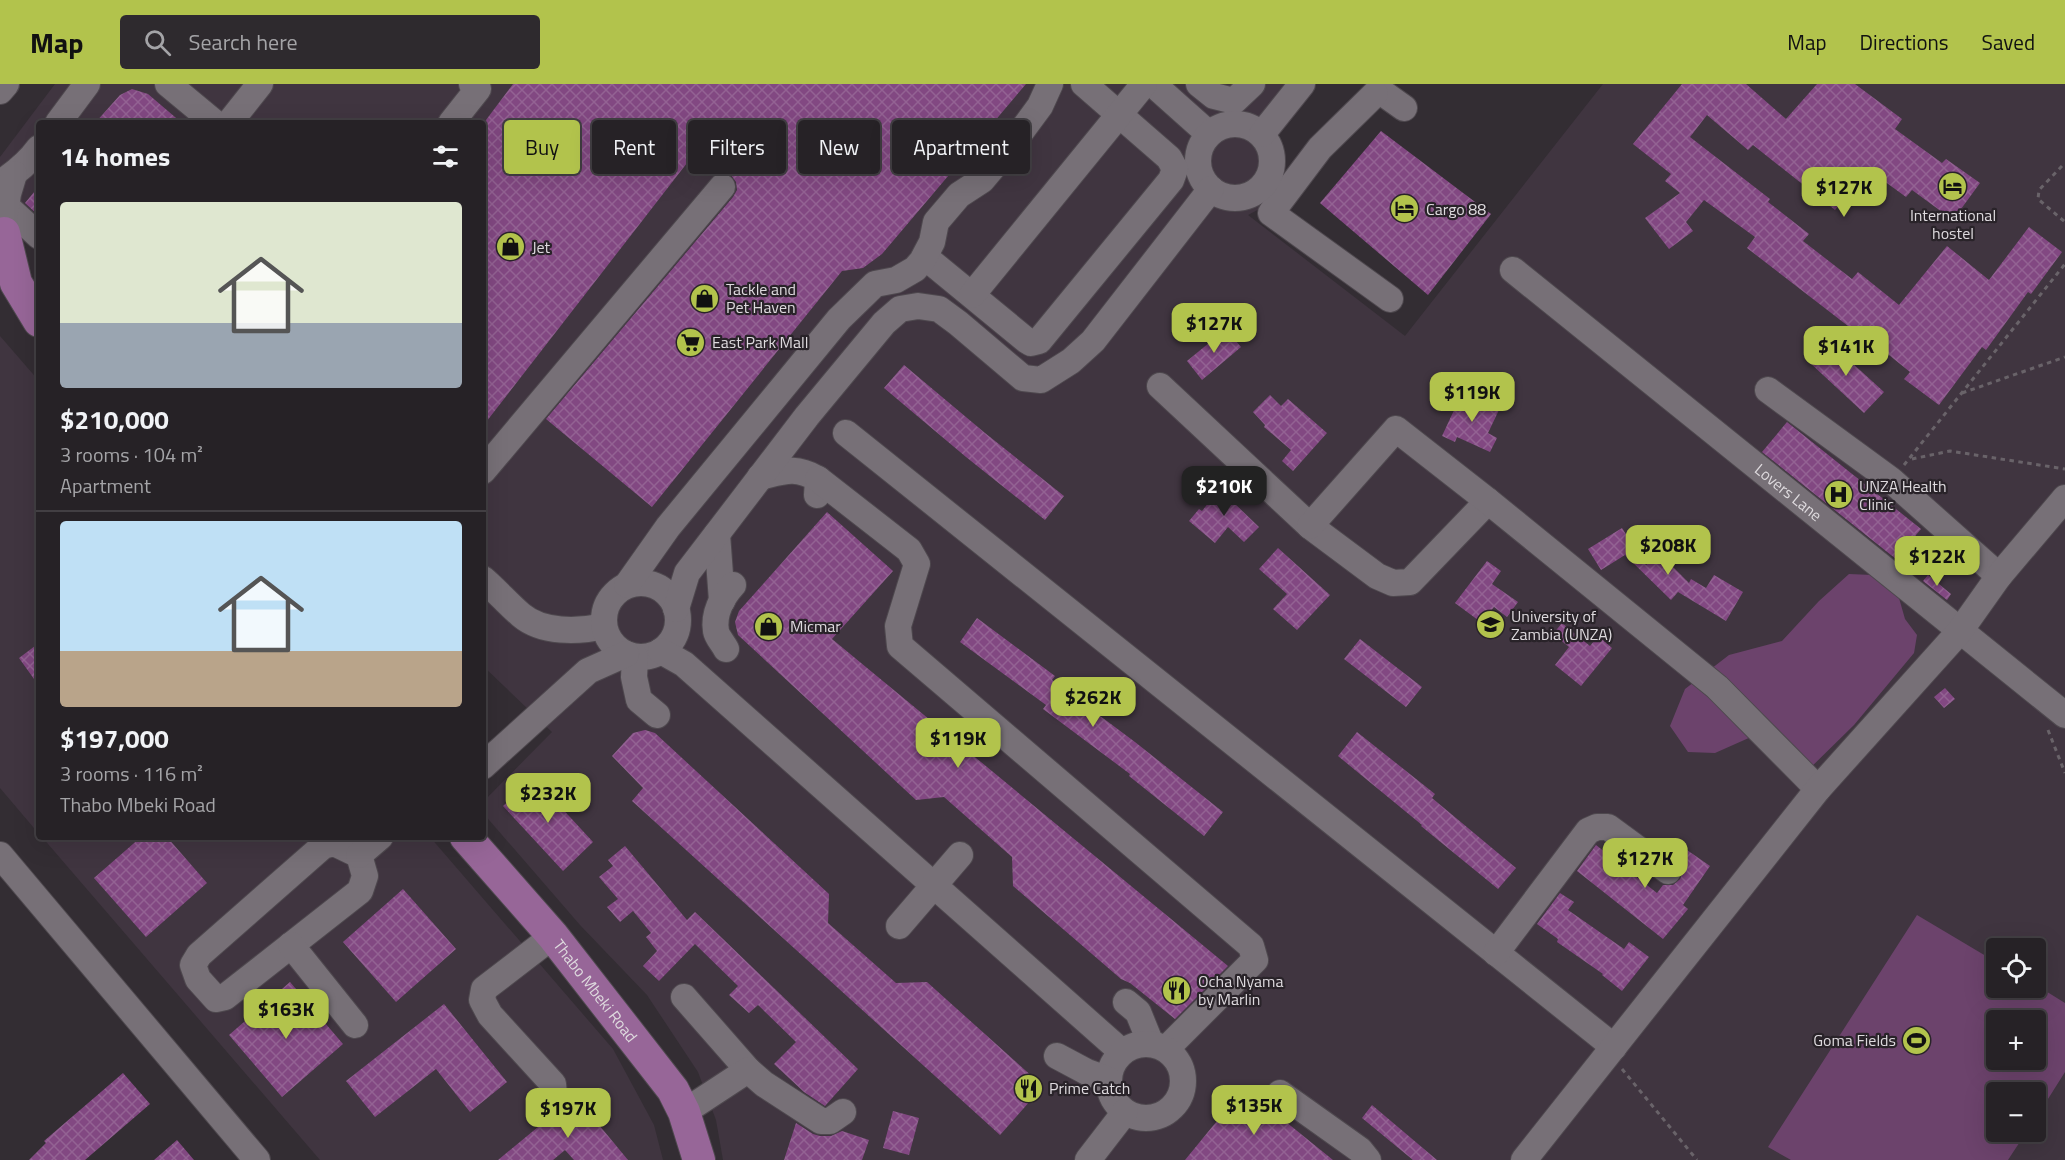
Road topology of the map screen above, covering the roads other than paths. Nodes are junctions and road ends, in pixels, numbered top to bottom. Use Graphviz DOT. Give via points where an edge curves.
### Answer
graph roads {
  1 [pos="6,84"];
  2 [pos="87,84"];
  3 [pos="168,84"];
  4 [pos="260,84"];
  5 [pos="472,84"];
  6 [pos="1050,84"];
  7 [pos="1084,84"];
  8 [pos="1144,84"];
  9 [pos="1153,84"];
  10 [pos="1199,84"];
  11 [pos="1252,84"];
  12 [pos="1302,84"];
  13 [pos="1369,88"];
  14 [pos="0,91"];
  15 [pos="1404,108"];
  16 [pos="1119,114"];
  17 [pos="60,120"];
  18 [pos="211,120"];
  19 [pos="231,120"];
  20 [pos="453,120"];
  21 [pos="1209,134"];
  22 [pos="1262,134"];
  23 [pos="36,152"];
  24 [pos="1277,184"];
  25 [pos="722,187"];
  26 [pos="1211,189"];
  27 [pos="4,210"];
  28 [pos="36,234"];
  29 [pos="925,256"];
  30 [pos="1513,270"];
  31 [pos="0,291"];
  32 [pos="972,295"];
  33 [pos="1390,298"];
  34 [pos="36,316"];
  35 [pos="36,335"];
  36 [pos="1160,386"];
  37 [pos="1768,390"];
  38 [pos="846,433"];
  39 [pos="486,467"];
  40 [pos="760,477"];
  41 [pos="2065,498"];
  42 [pos="1488,501"];
  43 [pos="1310,526"];
  44 [pos="717,534"];
  45 [pos="687,573"];
  46 [pos="1999,576"];
  47 [pos="486,582"];
  48 [pos="627,585"];
  49 [pos="660,588"];
  50 [pos="605,630"];
  51 [pos="671,631"];
  52 [pos="1960,631"];
  53 [pos="726,649"];
  54 [pos="630,656"];
  55 [pos="588,671"];
  56 [pos="657,715"];
  57 [pos="2065,715"];
  58 [pos="486,763"];
  59 [pos="1818,789"];
  60 [pos="376,840"];
  61 [pos="469,840"];
  62 [pos="0,855"];
  63 [pos="359,855"];
  64 [pos="960,855"];
  65 [pos="1668,871"];
  66 [pos="934,885"];
  67 [pos="899,926"];
  68 [pos="552,936"];
  69 [pos="291,945"];
  70 [pos="1496,952"];
  71 [pos="684,997"];
  72 [pos="1126,1002"];
  73 [pos="355,1025"];
  74 [pos="1158,1046"];
  75 [pos="1611,1050"];
  76 [pos="1122,1052"];
  77 [pos="1057,1056"];
  78 [pos="748,1070"];
  79 [pos="1108,1080"];
  80 [pos="1280,1093"];
  81 [pos="540,1112"];
  82 [pos="684,1112"];
  83 [pos="843,1112"];
  84 [pos="1125,1112"];
  85 [pos="257,1160"];
  86 [pos="699,1160"];
  87 [pos="1088,1160"];
  88 [pos="1368,1160"];
  89 [pos="1524,1160"];
  1 -- 14 [label="street"];
  2 -- 17 [label="street"];
  3 -- 18 [label="street"];
  4 -- 19 [label="street"];
  5 -- 20 [label="street" via="478,89"];
  6 -- 29 [label="street" via="1040,106 1009,148 982,180 960,195 936,222"];
  7 -- 16 [label="street"];
  8 -- 16 [label="street"];
  9 -- 21 [label="street"];
  10 -- 11 [label="street" via="1214,96 1234,101"];
  12 -- 22 [label="street"];
  13 -- 15 [label="street"];
  13 -- 24 [label="street" via="1348,121"];
  16 -- 32 [label="street"];
  16 -- 32 [label="street" via="1169,158 1175,169 1171,180 1039,341 1026,340"];
  21 -- 22 [label="street" via="1231,123 1248,125"];
  21 -- 26 [label="street" via="1200,149 1198,167"];
  22 -- 24 [label="street" via="1271,149"];
  23 -- 27 [label="street"];
  24 -- 26 [label="street" via="1241,198"];
  24 -- 33 [label="street" via="1271,213"];
  25 -- 39 [label="street"];
  26 -- 40 [label="street" via="1093,341 1071,362 1041,380 1023,378 939,309 900,309 884,323"];
  27 -- 28 [label="street"];
  27 -- 34 [label="main road" via="16,283"];
  29 -- 32 [label="street"];
  29 -- 48 [label="street" via="906,275 875,284 839,319 668,527"];
  30 -- 52 [label="street, Lovers Lane"];
  31 -- 35 [label="main road"];
  36 -- 43 [label="street"];
  37 -- 46 [label="street" via="1891,480"];
  38 -- 70 [label="street"];
  40 -- 44 [label="street"];
  40 -- 74 [label="street" via="803,470 817,487 909,550 917,564 898,626 900,646 1251,946 1255,960"];
  41 -- 46 [label="street"];
  42 -- 43 [label="street" via="1410,582 1393,583 1377,576"];
  42 -- 43 [label="street" via="1396,429"];
  42 -- 59 [label="street" via="1717,687"];
  44 -- 45 [label="street"];
  44 -- 53 [label="street" via="728,593 716,615 716,633"];
  45 -- 49 [label="street"];
  45 -- 51 [label="street"];
  46 -- 52 [label="street"];
  47 -- 50 [label="street" via="523,616 550,628"];
  48 -- 49 [label="street" via="642,582"];
  48 -- 50 [label="street" via="609,601 603,616"];
  49 -- 51 [label="street" via="670,597"];
  50 -- 54 [label="street" via="616,648"];
  50 -- 55 [label="street"];
  51 -- 54 [label="street" via="651,656"];
  51 -- 66 [label="street" via="684,664"];
  52 -- 57 [label="street, Lovers Lane"];
  52 -- 59 [label="street"];
  54 -- 55 [label="street"];
  54 -- 56 [label="street" via="639,700"];
  55 -- 58 [label="street"];
  59 -- 75 [label="street"];
  60 -- 63 [label="street"];
  61 -- 68 [label="main road, Thabo Mbeki Road"];
  62 -- 85 [label="street"];
  63 -- 69 [label="street" via="365,876 360,891"];
  63 -- 69 [label="street" via="334,843 323,846 199,955 193,965 198,979 216,999 225,997"];
  64 -- 66 [label="street"];
  65 -- 70 [label="street" via="1608,827 1588,831"];
  66 -- 67 [label="street"];
  66 -- 76 [label="street"];
  68 -- 81 [label="street" via="484,989 482,1000 490,1016 552,1084 554,1094"];
  68 -- 82 [label="main road, Thabo Mbeki Road" via="673,1090"];
  69 -- 73 [label="street"];
  70 -- 75 [label="street"];
  71 -- 78 [label="street"];
  72 -- 74 [label="street" via="1138,1012"];
  74 -- 76 [label="street" via="1141,1044"];
  74 -- 84 [label="street" via="1173,1054 1182,1071 1179,1098 1160,1116 1142,1118"];
  75 -- 89 [label="street"];
  76 -- 79 [label="street"];
  77 -- 79 [label="street"];
  78 -- 82 [label="street"];
  78 -- 83 [label="street" via="821,1121 830,1121"];
  79 -- 84 [label="street" via="1112,1097"];
  80 -- 88 [label="street" via="1360,1150"];
  82 -- 86 [label="main road, Thabo Mbeki Road"];
  84 -- 87 [label="street"];
}
